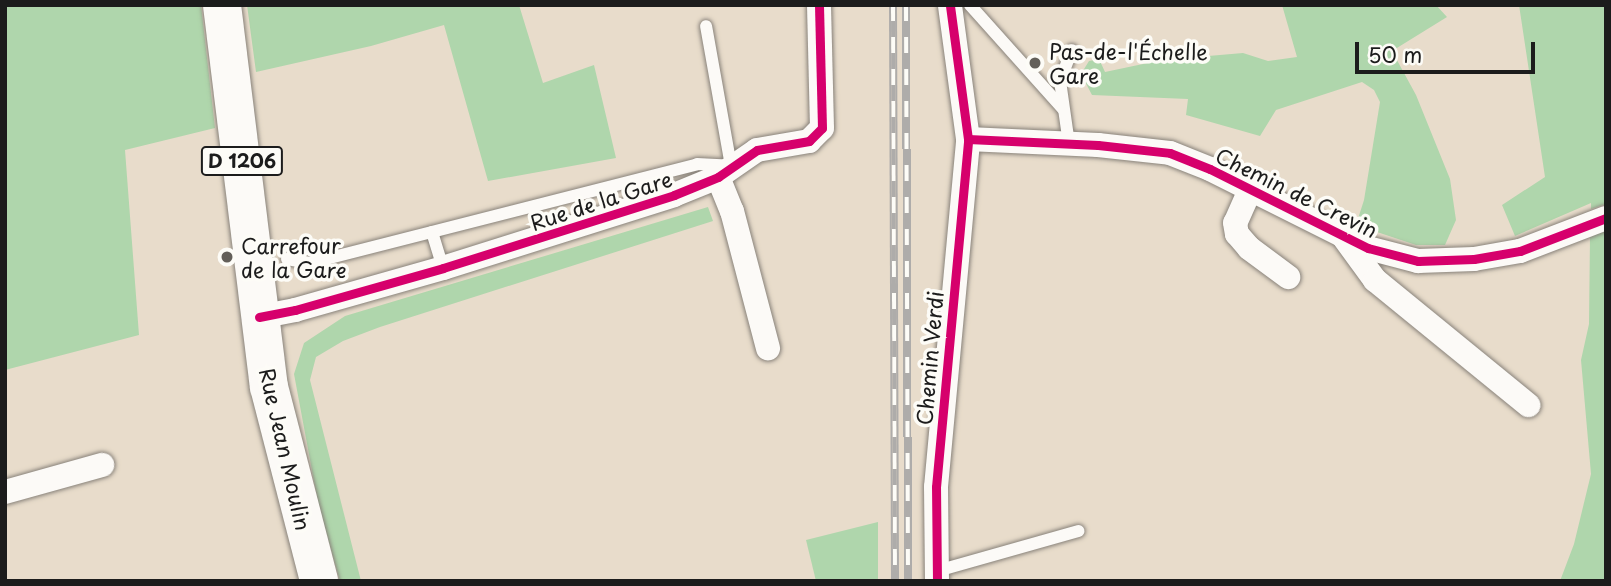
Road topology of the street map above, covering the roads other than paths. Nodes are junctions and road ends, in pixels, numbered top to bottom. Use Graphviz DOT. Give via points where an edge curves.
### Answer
graph roads {
  1 [pos="222,5"];
  2 [pos="819,5"];
  3 [pos="950,5"];
  4 [pos="970,5"];
  5 [pos="706,26"];
  6 [pos="1072,50"];
  7 [pos="1063,109"];
  8 [pos="968,139"];
  9 [pos="1069,144"];
  10 [pos="724,172"];
  11 [pos="1250,190"];
  12 [pos="1598,221"];
  13 [pos="432,232"];
  14 [pos="1342,236"];
  15 [pos="287,259"];
  16 [pos="443,268"];
  17 [pos="1288,277"];
  18 [pos="259,317"];
  19 [pos="768,348"];
  20 [pos="1528,405"];
  21 [pos="102,465"];
  22 [pos="5,492"];
  23 [pos="1078,531"];
  24 [pos="937,576"];
  25 [pos="319,581"];
  1 -- 18 [label="main road, D 1206"];
  2 -- 10 [label="street, Rue de la Gare" via="822,128 809,141 757,150"];
  3 -- 8 [label="street, Chemin Verdi"];
  4 -- 7 [label="lane"];
  5 -- 10 [label="lane"];
  6 -- 7 [label="lane" via="1060,81"];
  7 -- 9 [label="lane"];
  8 -- 9 [label="street, Chemin de Crevin"];
  8 -- 24 [label="street, Chemin Verdi" via="936,487"];
  9 -- 11 [label="street, Chemin de Crevin" via="1163,151"];
  10 -- 13 [label="lane" via="697,164"];
  10 -- 16 [label="street, Rue de la Gare" via="692,189"];
  10 -- 19 [label="street"];
  11 -- 14 [label="street, Chemin de Crevin"];
  11 -- 17 [label="street" via="1235,223 1237,234"];
  12 -- 14 [label="street, Chemin de Crevin" via="1520,251 1453,261 1418,261 1385,254"];
  13 -- 15 [label="lane" via="310,262"];
  13 -- 16 [label="lane"];
  14 -- 20 [label="street" via="1375,280"];
  16 -- 18 [label="street, Rue de la Gare"];
  18 -- 25 [label="main road, Rue Jean Moulin / D 1206" via="272,399"];
  21 -- 22 [label="street"];
  23 -- 24 [label="lane"];
}
